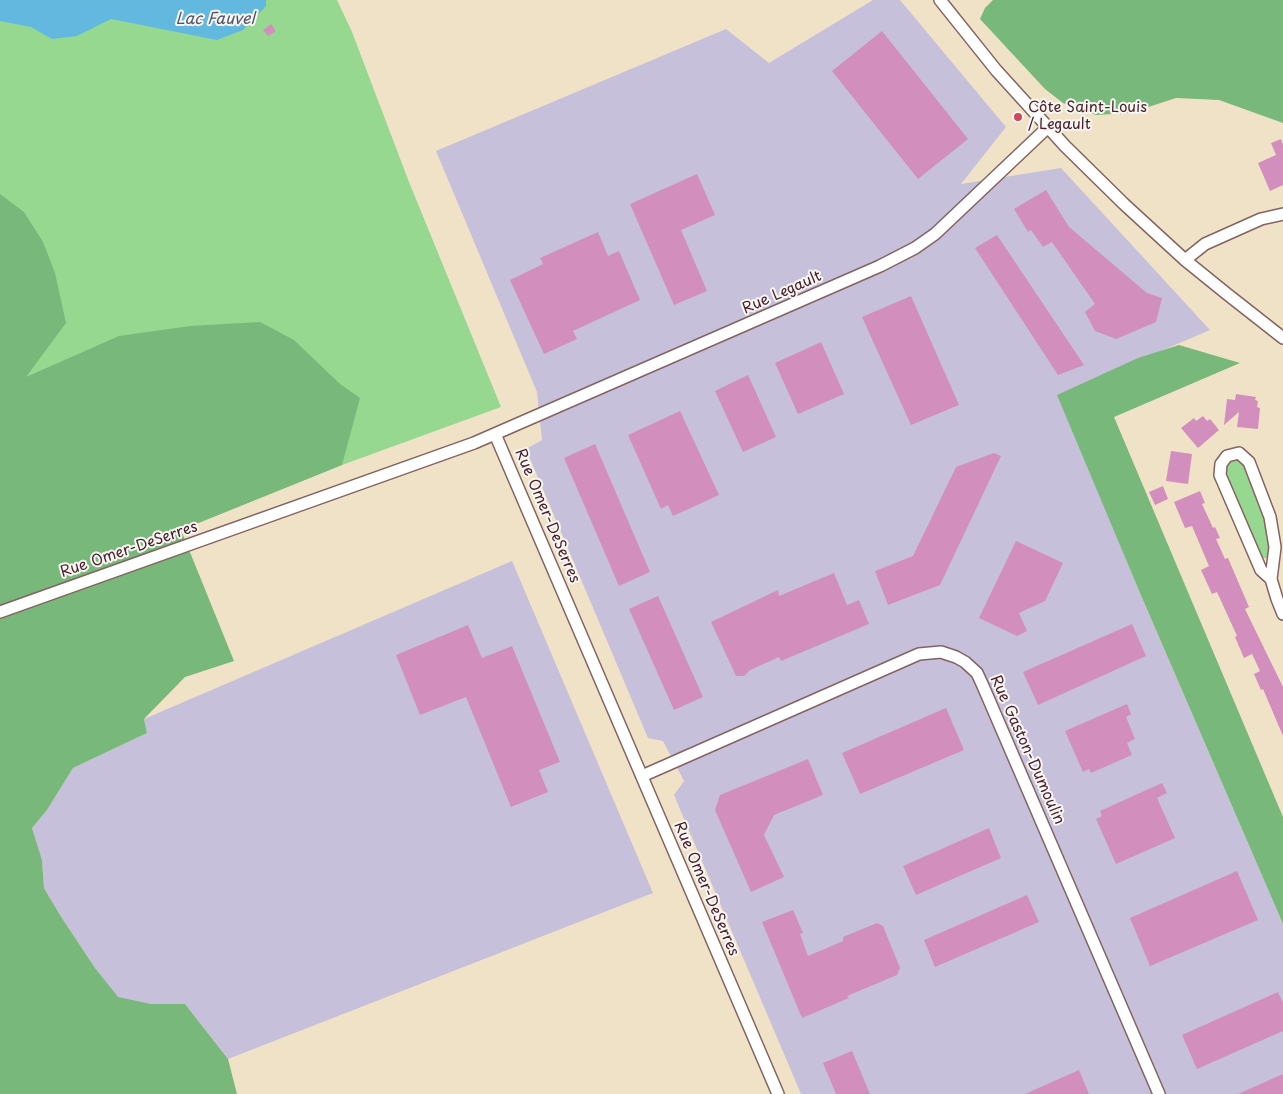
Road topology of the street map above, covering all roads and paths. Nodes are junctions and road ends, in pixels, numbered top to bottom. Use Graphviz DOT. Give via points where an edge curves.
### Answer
graph roads {
  1 [pos="940,0"];
  2 [pos="1047,128"];
  3 [pos="1283,214"];
  4 [pos="1185,260"];
  5 [pos="1283,338"];
  6 [pos="495,434"];
  7 [pos="1271,579"];
  8 [pos="0,612"];
  9 [pos="1283,614"];
  10 [pos="642,776"];
  11 [pos="778,1094"];
  12 [pos="1159,1094"];
  1 -- 2 [label="street"];
  2 -- 4 [label="street"];
  2 -- 6 [label="street, Rue Legault" via="953,218 915,248"];
  3 -- 4 [label="street" via="1261,219 1205,244"];
  4 -- 5 [label="street"];
  6 -- 8 [label="street, Rue Omer-DeSerres"];
  6 -- 10 [label="street, Rue Omer-DeSerres"];
  7 -- 7 [label="street" via="1275,547 1270,517 1249,462 1239,454 1227,456 1221,464 1220,475 1261,570"];
  7 -- 9 [label="street"];
  10 -- 11 [label="street, Rue Omer-DeSerres"];
  10 -- 12 [label="street, Rue Gaston-Dumoulin" via="919,654 941,652 966,662 984,686"];
}
